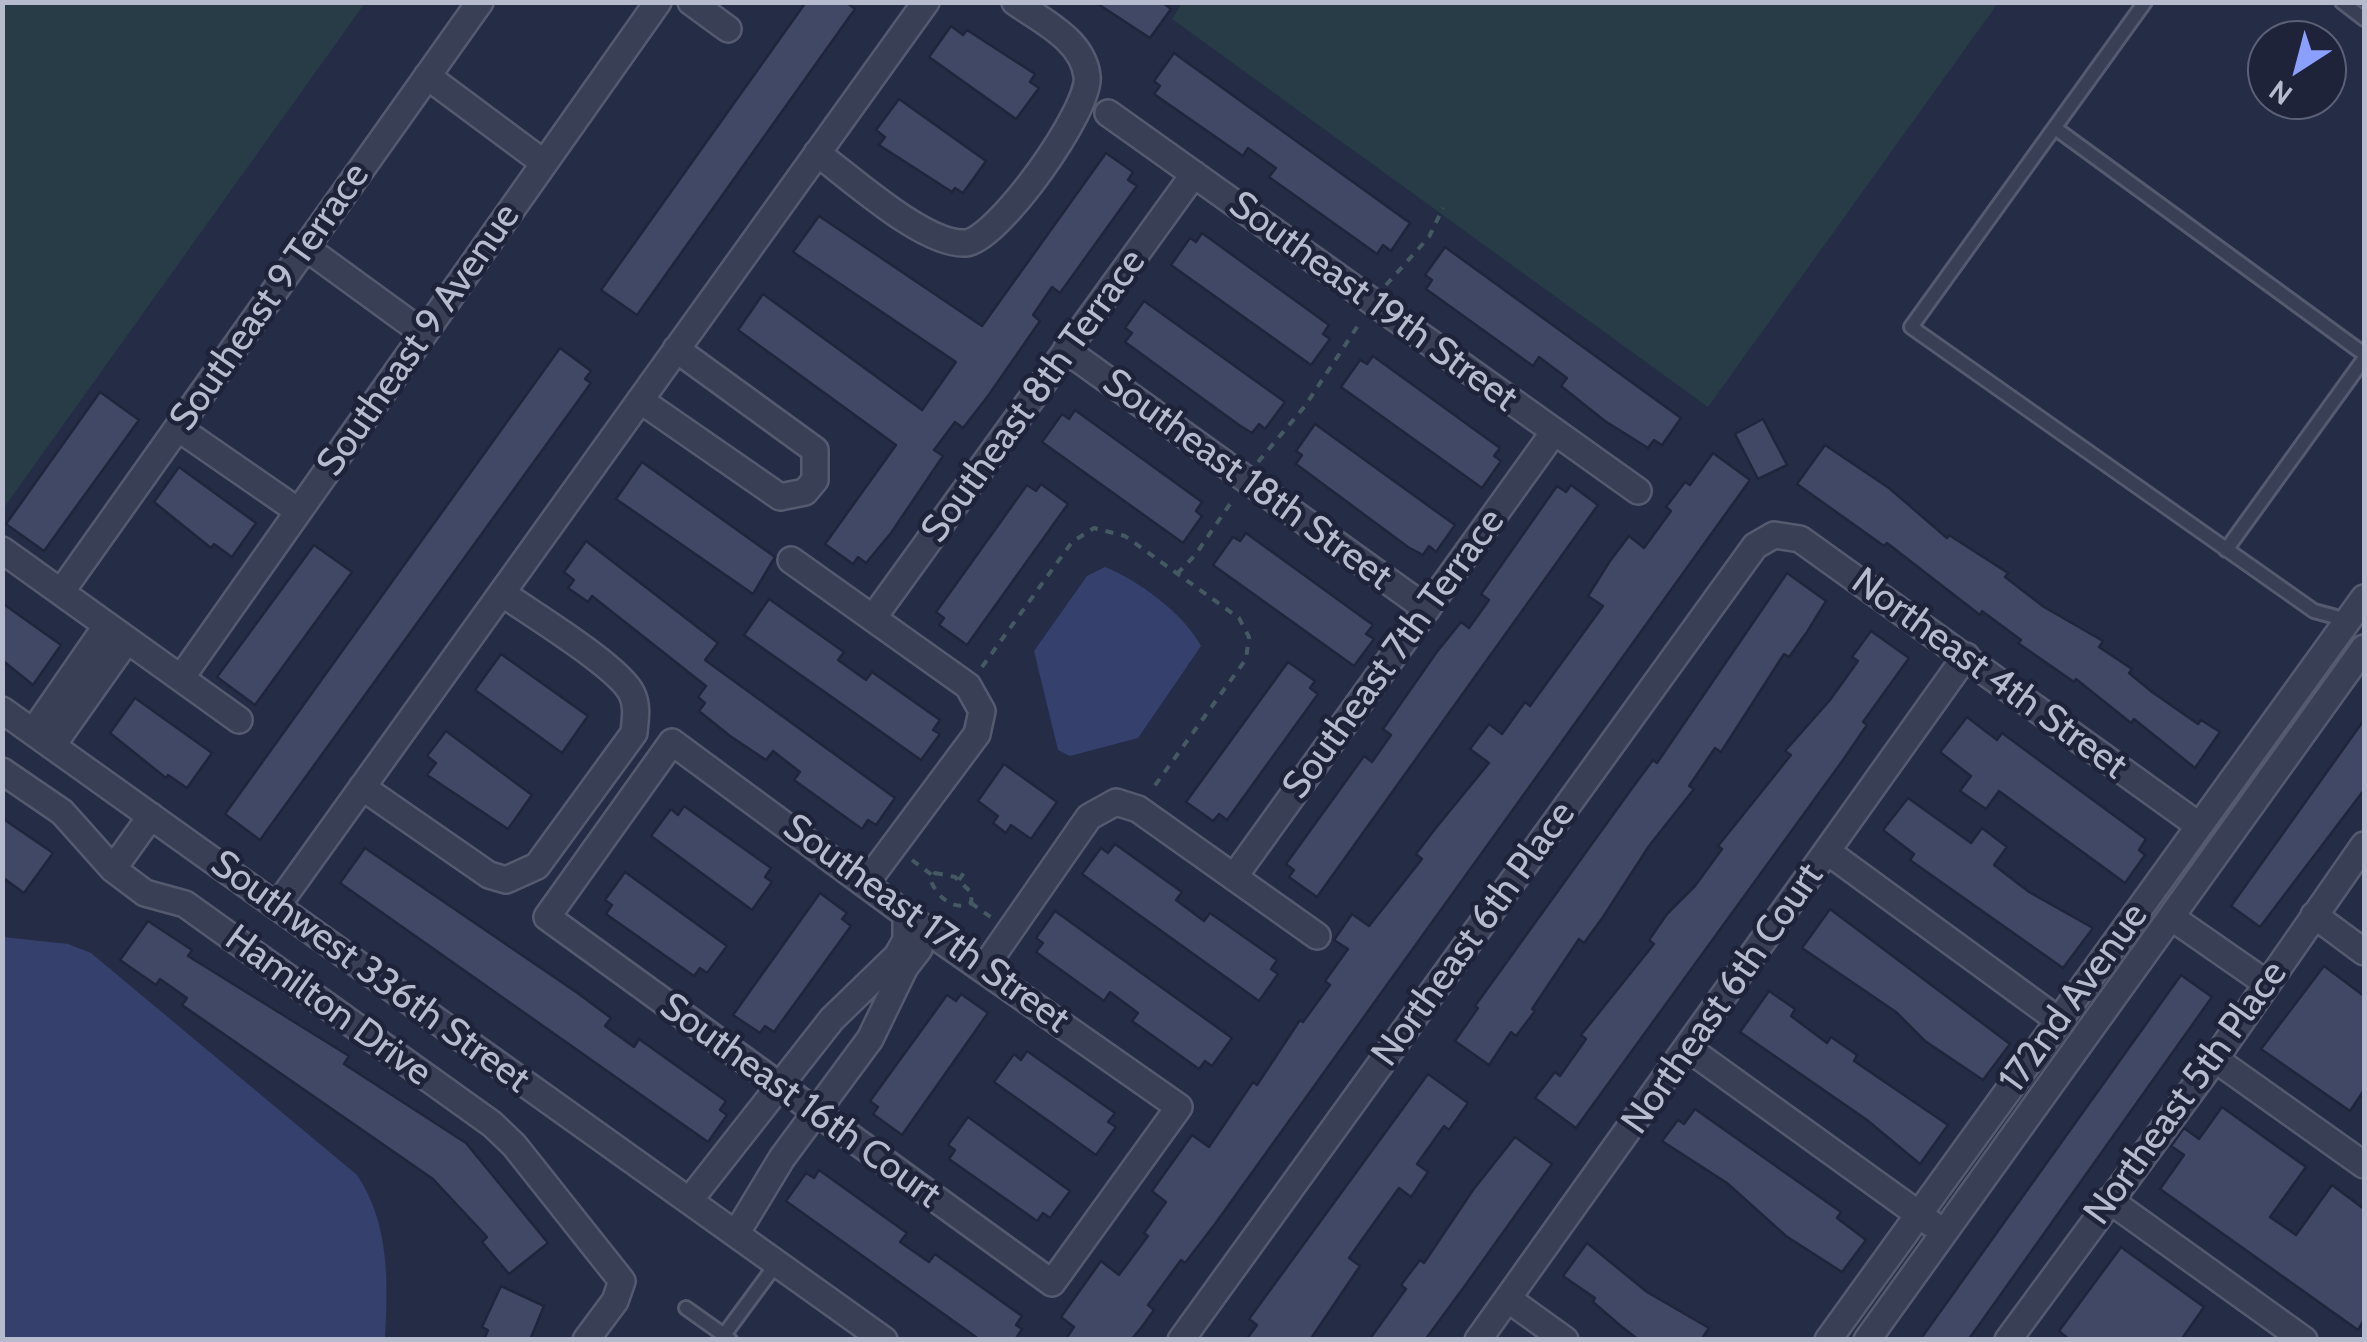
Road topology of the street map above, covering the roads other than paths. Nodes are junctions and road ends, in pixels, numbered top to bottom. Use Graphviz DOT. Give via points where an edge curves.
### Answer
graph roads {
  1 [pos="480,2"];
  2 [pos="658,2"];
  3 [pos="691,2"];
  4 [pos="926,2"];
  5 [pos="1015,2"];
  6 [pos="2145,2"];
  7 [pos="2342,2"];
  8 [pos="2364,19"];
  9 [pos="728,29"];
  10 [pos="427,76"];
  11 [pos="1108,113"];
  12 [pos="2055,128"];
  13 [pos="817,153"];
  14 [pos="544,163"];
  15 [pos="1194,174"];
  16 [pos="305,247"];
  17 [pos="423,333"];
  18 [pos="676,350"];
  19 [pos="1066,350"];
  20 [pos="2364,357"];
  21 [pos="640,400"];
  22 [pos="178,428"];
  23 [pos="1554,432"];
  24 [pos="1638,491"];
  25 [pos="298,511"];
  26 [pos="1774,535"];
  27 [pos="2,550"];
  28 [pos="2226,550"];
  29 [pos="791,560"];
  30 [pos="60,592"];
  31 [pos="502,593"];
  32 [pos="2364,598"];
  33 [pos="1427,609"];
  34 [pos="873,618"];
  35 [pos="2356,625"];
  36 [pos="117,632"];
  37 [pos="2364,648"];
  38 [pos="1966,656"];
  39 [pos="181,678"];
  40 [pos="2,710"];
  41 [pos="239,720"];
  42 [pos="42,739"];
  43 [pos="2,771"];
  44 [pos="362,786"];
  45 [pos="151,816"];
  46 [pos="2198,825"];
  47 [pos="2364,845"];
  48 [pos="1828,852"];
  49 [pos="113,869"];
  50 [pos="1234,877"];
  51 [pos="866,883"];
  52 [pos="277,906"];
  53 [pos="906,915"];
  54 [pos="2171,916"];
  55 [pos="2314,916"];
  56 [pos="548,917"];
  57 [pos="1317,936"];
  58 [pos="942,941"];
  59 [pos="2364,952"];
  60 [pos="984,968"];
  61 [pos="2266,983"];
  62 [pos="853,995"];
  63 [pos="881,1020"];
  64 [pos="2058,1020"];
  65 [pos="1688,1049"];
  66 [pos="2215,1059"];
  67 [pos="779,1087"];
  68 [pos="816,1113"];
  69 [pos="2364,1165"];
  70 [pos="689,1200"];
  71 [pos="2109,1200"];
  72 [pos="1918,1214"];
  73 [pos="1944,1233"];
  74 [pos="736,1234"];
  75 [pos="777,1263"];
  76 [pos="1052,1284"];
  77 [pos="1508,1298"];
  78 [pos="686,1308"];
  79 [pos="727,1337"];
  80 [pos="2011,1338"];
  81 [pos="586,1340"];
  82 [pos="884,1340"];
  83 [pos="1181,1340"];
  84 [pos="1478,1340"];
  85 [pos="1565,1340"];
  86 [pos="1828,1340"];
  87 [pos="1867,1340"];
  88 [pos="2304,1340"];
  1 -- 10 [label="street, Southeast 9 Terrace"];
  2 -- 14 [label="street, Southeast 9 Avenue"];
  3 -- 9 [label="street"];
  4 -- 13 [label="street"];
  5 -- 13 [label="street" via="1070,41 1088,78 1080,112 995,229 965,243 932,236"];
  6 -- 12 [label="lane"];
  7 -- 8 [label="lane"];
  10 -- 14 [label="street"];
  10 -- 16 [label="street, Southeast 9 Terrace"];
  11 -- 15 [label="street, Southeast 19th Street"];
  12 -- 20 [label="lane"];
  12 -- 28 [label="lane" via="1911,328"];
  13 -- 18 [label="street"];
  14 -- 17 [label="street, Southeast 9 Avenue"];
  15 -- 19 [label="street, Southeast 8th Terrace"];
  15 -- 23 [label="street, Southeast 19th Street"];
  16 -- 17 [label="street"];
  16 -- 22 [label="street, Southeast 9 Terrace"];
  17 -- 25 [label="street, Southeast 9 Avenue"];
  18 -- 21 [label="street"];
  18 -- 21 [label="street" via="816,450 815,480 805,492 780,497"];
  19 -- 33 [label="street, Southeast 18th Street"];
  19 -- 34 [label="street, Southeast 8th Terrace"];
  20 -- 28 [label="lane"];
  21 -- 31 [label="street"];
  22 -- 25 [label="street"];
  22 -- 30 [label="street, Southeast 9 Terrace"];
  23 -- 24 [label="street, Southeast 19th Street"];
  23 -- 33 [label="street, Southeast 7th Terrace"];
  25 -- 39 [label="street, Southeast 9 Avenue"];
  26 -- 38 [label="street, Northeast 4th Street" via="1800,539"];
  26 -- 83 [label="street, Northeast 6th Place" via="1754,546"];
  27 -- 30 [label="street"];
  28 -- 35 [label="lane" via="2314,611"];
  29 -- 34 [label="street"];
  30 -- 36 [label="street"];
  31 -- 44 [label="street"];
  31 -- 44 [label="street" via="632,692 634,733 537,866 506,880 489,876"];
  32 -- 35 [label="street, 172nd Avenue"];
  33 -- 50 [label="street, Southeast 7th Terrace"];
  34 -- 51 [label="street" via="968,686 982,711 977,734"];
  35 -- 46 [label="street, 172nd Avenue" via="2321,657"];
  36 -- 39 [label="street"];
  36 -- 42 [label="street"];
  37 -- 54 [label="street, 172nd Avenue"];
  38 -- 46 [label="street, Northeast 4th Street"];
  38 -- 48 [label="street, Northeast 6th Court"];
  39 -- 41 [label="street"];
  40 -- 42 [label="street, Southwest 336th Street"];
  42 -- 45 [label="street, Southwest 336th Street"];
  43 -- 49 [label="street, Hamilton Drive" via="62,812"];
  44 -- 52 [label="street"];
  45 -- 49 [label="street"];
  45 -- 52 [label="street, Southwest 336th Street"];
  46 -- 64 [label="street, 172nd Avenue"];
  47 -- 55 [label="street, Northeast 5th Place"];
  48 -- 64 [label="street"];
  48 -- 65 [label="street, Northeast 6th Court"];
  49 -- 81 [label="street, Hamilton Drive" via="145,893 185,904 514,1145 622,1281"];
  50 -- 57 [label="street"];
  50 -- 60 [label="street" via="1138,809 1116,802 1089,817"];
  51 -- 53 [label="street, Southeast 17th Street"];
  51 -- 56 [label="street, Southeast 17th Street" via="672,742"];
  52 -- 70 [label="street, Southwest 336th Street"];
  53 -- 58 [label="street, Southeast 17th Street"];
  53 -- 62 [label="street" via="903,948"];
  54 -- 61 [label="street"];
  54 -- 73 [label="street, 172nd Avenue"];
  55 -- 59 [label="street"];
  55 -- 61 [label="street, Northeast 5th Place"];
  56 -- 67 [label="street, Southeast 16th Court"];
  58 -- 60 [label="street, Southeast 17th Street"];
  58 -- 63 [label="street" via="913,954"];
  60 -- 76 [label="street, Southeast 17th Street" via="1179,1107"];
  61 -- 66 [label="street, Northeast 5th Place"];
  62 -- 63 [label="street" via="876,1002"];
  62 -- 67 [label="street"];
  63 -- 68 [label="street"];
  64 -- 72 [label="street, 172nd Avenue"];
  65 -- 72 [label="street"];
  65 -- 77 [label="street, Northeast 6th Court"];
  66 -- 69 [label="street"];
  66 -- 71 [label="street, Northeast 5th Place"];
  67 -- 68 [label="street, Southeast 16th Court"];
  67 -- 70 [label="street"];
  68 -- 74 [label="street"];
  68 -- 76 [label="street, Southeast 16th Court"];
  70 -- 74 [label="street, Southwest 336th Street"];
  71 -- 80 [label="street, Northeast 5th Place"];
  71 -- 88 [label="street"];
  72 -- 73 [label="street"];
  72 -- 86 [label="street, 172nd Avenue"];
  73 -- 87 [label="street, 172nd Avenue"];
  74 -- 75 [label="street, Southwest 336th Street"];
  75 -- 79 [label="lane"];
  75 -- 82 [label="street, Southwest 336th Street"];
  77 -- 84 [label="street, Northeast 6th Court"];
  77 -- 85 [label="street"];
  78 -- 79 [label="lane"];
}
